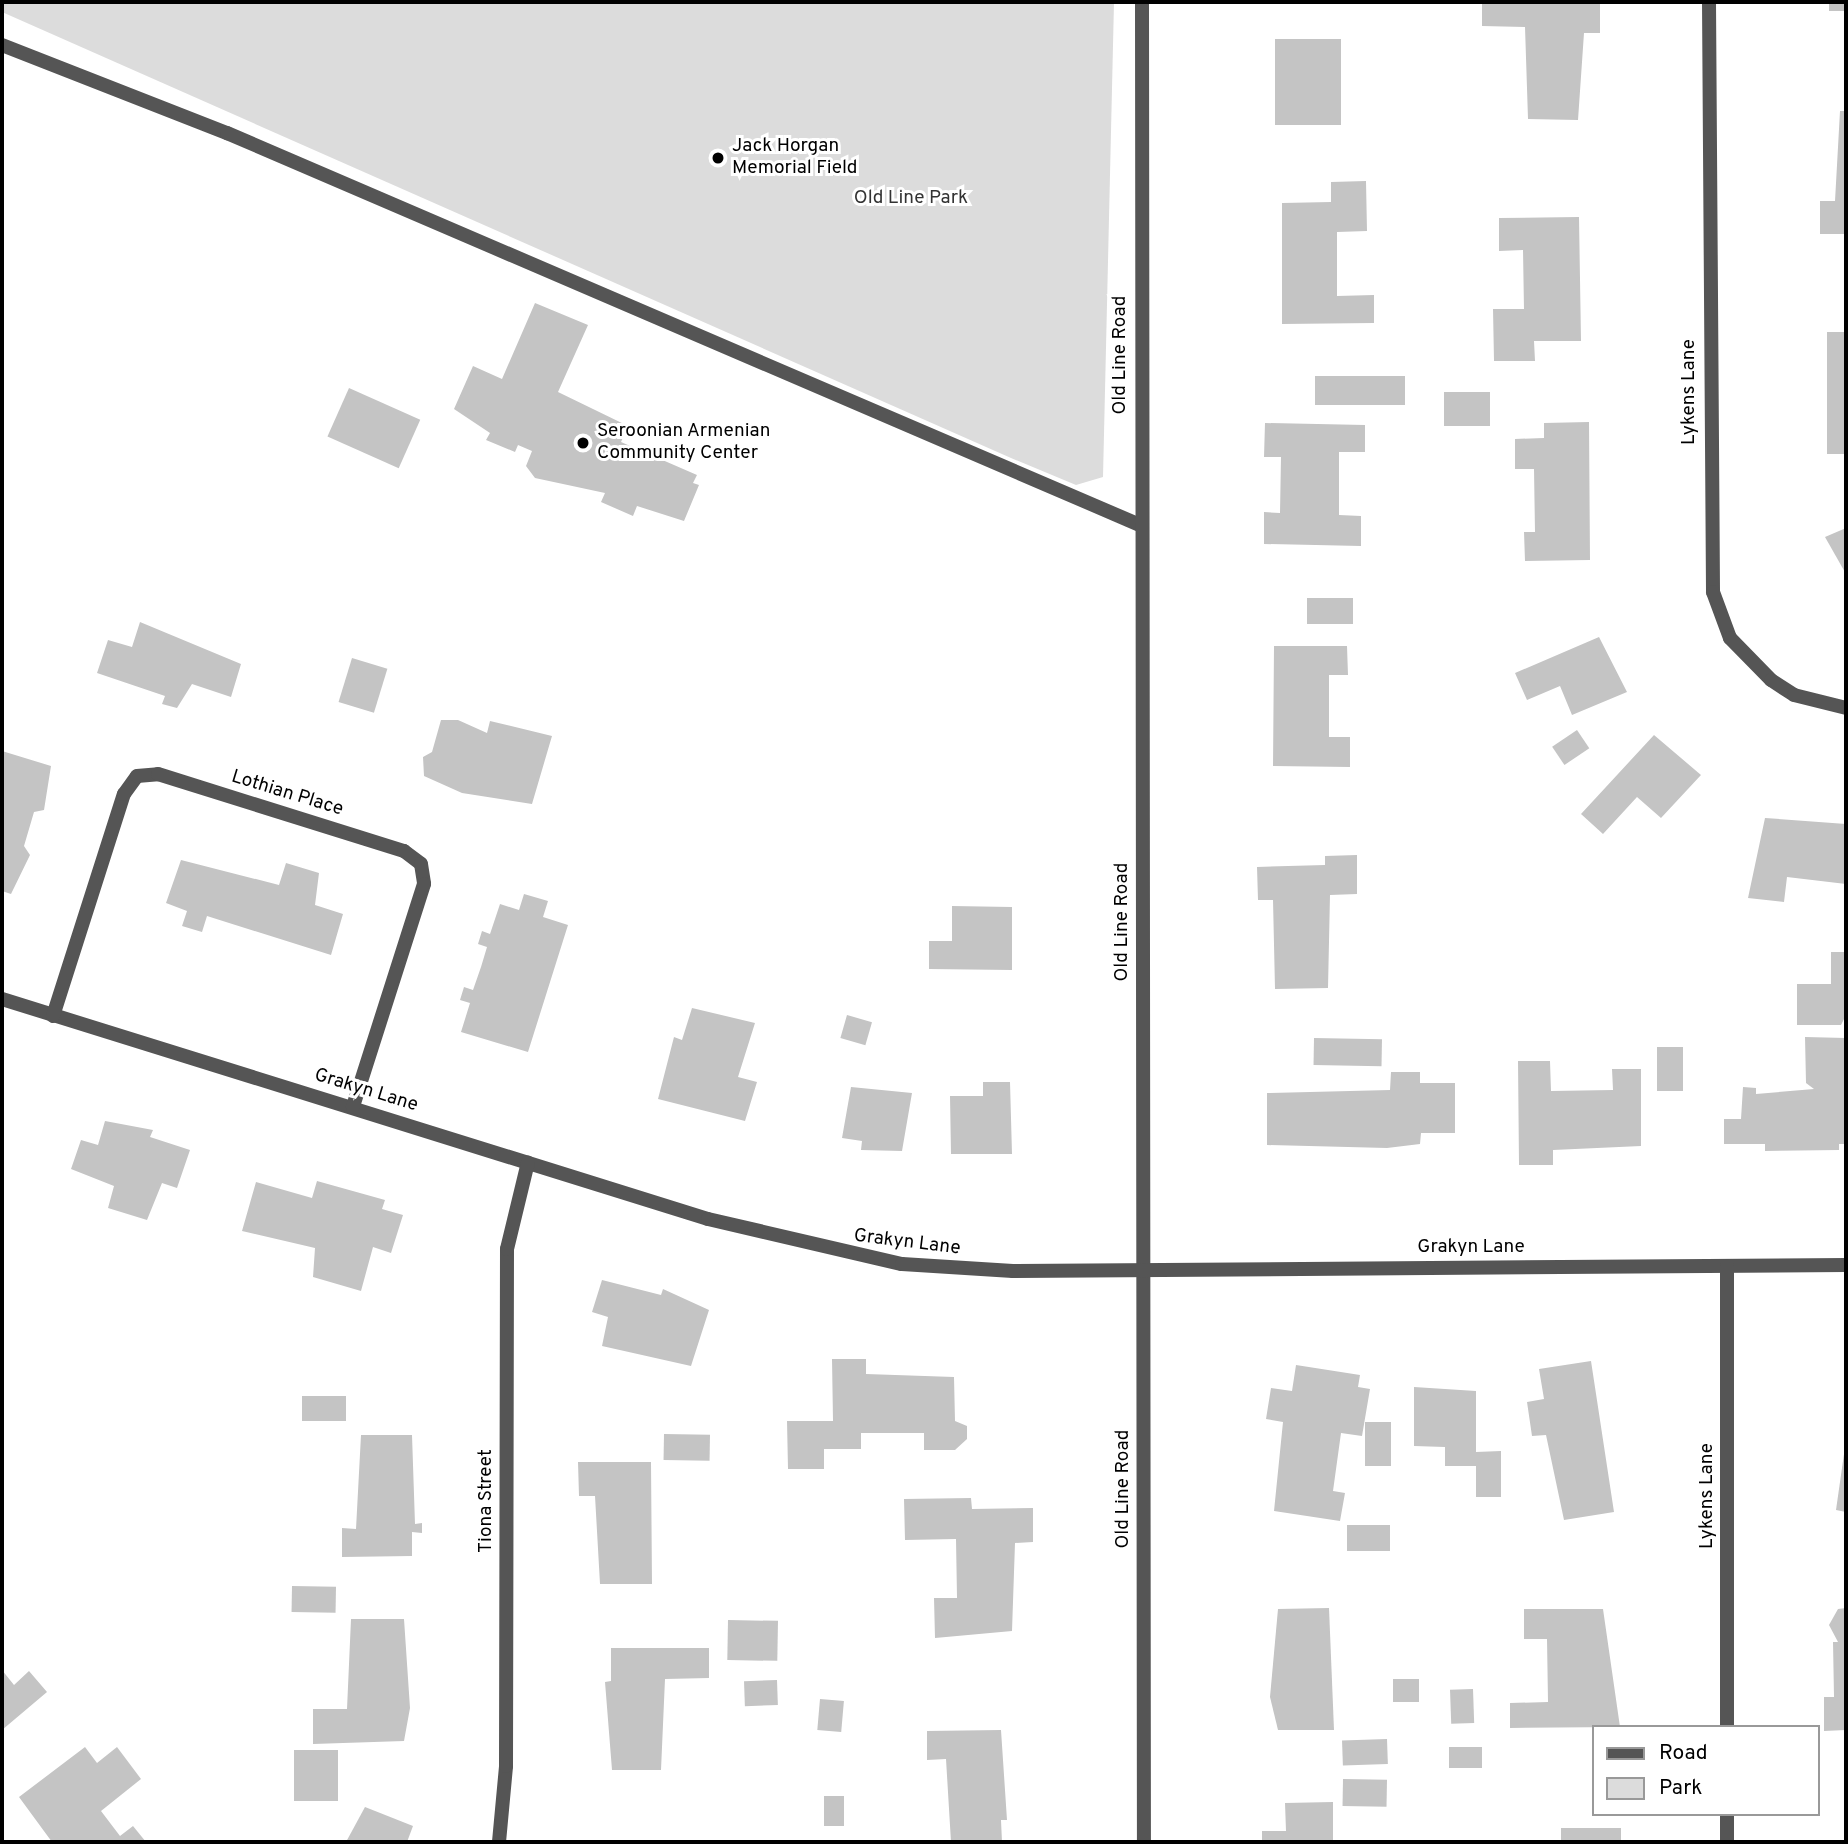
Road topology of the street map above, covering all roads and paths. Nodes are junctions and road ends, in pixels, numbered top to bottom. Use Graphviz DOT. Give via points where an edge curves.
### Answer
graph roads {
  1 [pos="1142,2"];
  2 [pos="1709,2"];
  3 [pos="2,45"];
  4 [pos="1140,525"];
  5 [pos="1846,708"];
  6 [pos="2,999"];
  7 [pos="53,1016"];
  8 [pos="353,1107"];
  9 [pos="528,1162"];
  10 [pos="1846,1265"];
  11 [pos="1727,1266"];
  12 [pos="1143,1269"];
  13 [pos="1727,1725"];
  14 [pos="1727,1816"];
  15 [pos="499,1842"];
  16 [pos="1143,1842"];
  17 [pos="1727,1842"];
  1 -- 4 [label="street, Old Line Road"];
  2 -- 5 [label="street, Lykens Lane" via="1713,592 1730,638 1771,680 1794,695"];
  3 -- 4 [label="street" via="228,133"];
  4 -- 12 [label="street, Old Line Road"];
  6 -- 7 [label="street, Grakyn Lane"];
  7 -- 8 [label="street, Grakyn Lane"];
  7 -- 8 [label="street, Lothian Place" via="128,784 148,773 184,782 404,851 421,863 424,884"];
  8 -- 9 [label="street, Grakyn Lane"];
  9 -- 12 [label="street, Grakyn Lane" via="851,1256 956,1269"];
  9 -- 15 [label="street, Tiona Street" via="507,1249 506,1766"];
  10 -- 11 [label="street, Grakyn Lane"];
  11 -- 12 [label="street, Grakyn Lane"];
  11 -- 13 [label="street, Lykens Lane"];
  12 -- 16 [label="street, Old Line Road"];
  14 -- 17 [label="street"];
}
